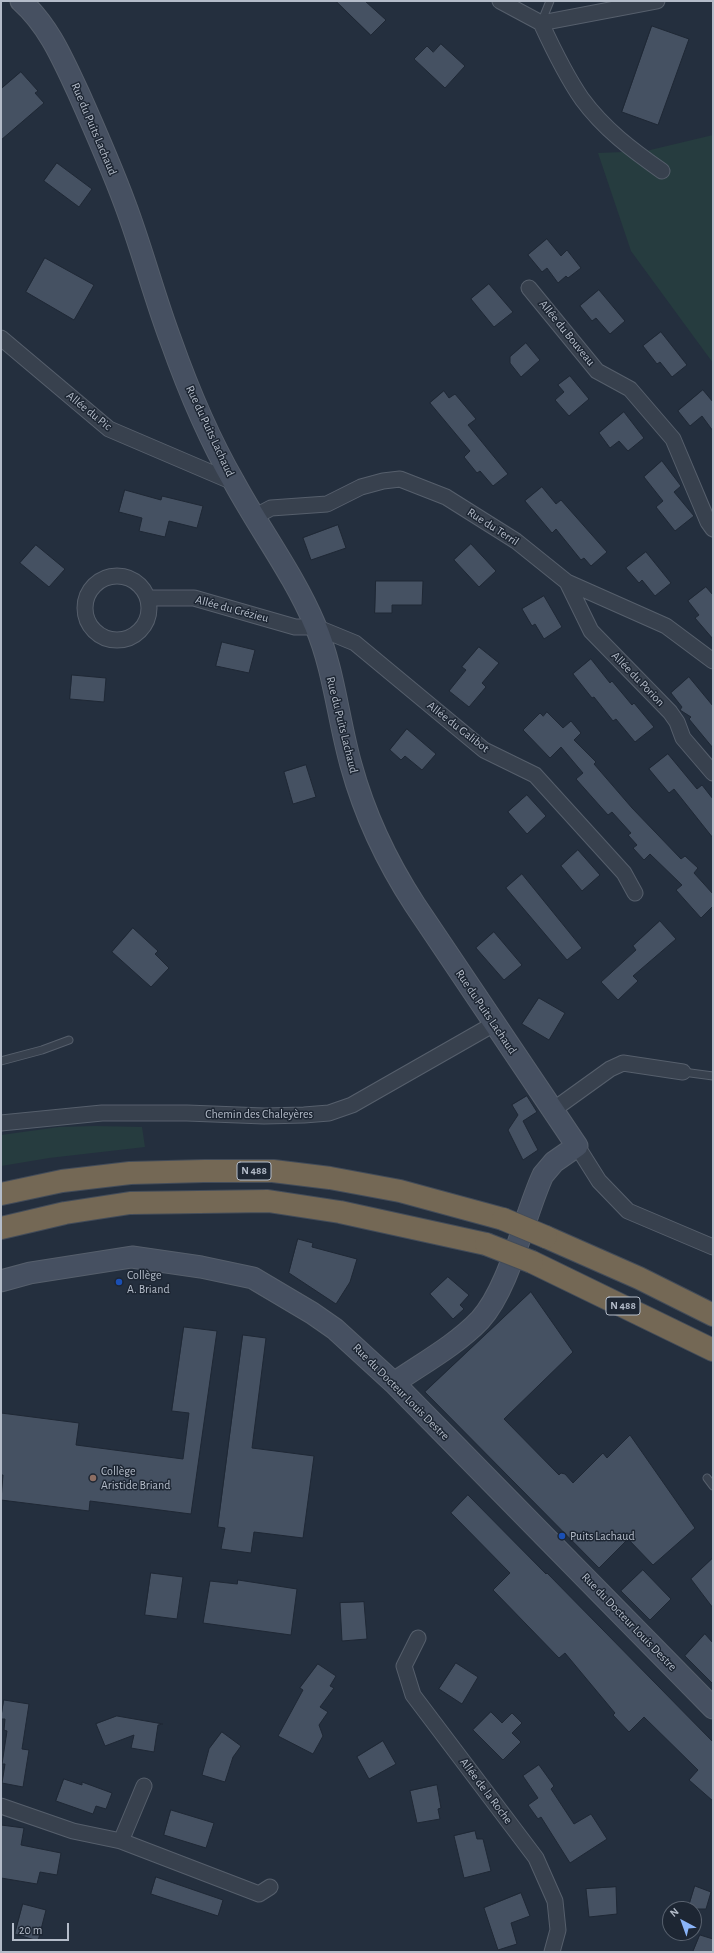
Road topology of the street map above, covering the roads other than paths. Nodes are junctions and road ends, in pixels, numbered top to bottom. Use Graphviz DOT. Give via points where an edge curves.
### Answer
graph roads {
  1 [pos="21,1"];
  2 [pos="500,1"];
  3 [pos="550,1"];
  4 [pos="657,1"];
  5 [pos="541,23"];
  6 [pos="662,171"];
  7 [pos="529,288"];
  8 [pos="1,338"];
  9 [pos="233,482"];
  10 [pos="254,517"];
  11 [pos="713,529"];
  12 [pos="567,582"];
  13 [pos="148,598"];
  14 [pos="316,627"];
  15 [pos="713,661"];
  16 [pos="713,773"];
  17 [pos="635,893"];
  18 [pos="494,1024"];
  19 [pos="69,1040"];
  20 [pos="1,1060"];
  21 [pos="684,1072"];
  22 [pos="713,1076"];
  23 [pos="553,1110"];
  24 [pos="1,1123"];
  25 [pos="577,1146"];
  26 [pos="1,1194"];
  27 [pos="1,1228"];
  28 [pos="713,1247"];
  29 [pos="1,1281"];
  30 [pos="713,1315"];
  31 [pos="713,1350"];
  32 [pos="394,1383"];
  33 [pos="707,1478"];
  34 [pos="713,1486"];
  35 [pos="418,1638"];
  36 [pos="713,1708"];
  37 [pos="144,1786"];
  38 [pos="1,1806"];
  39 [pos="121,1841"];
  40 [pos="270,1887"];
  41 [pos="552,1952"];
  1 -- 9 [label="street, Rue du Puits Lachaud" via="31,9 49,34 100,141 125,205 171,341 198,410"];
  2 -- 5 [label="street"];
  3 -- 5 [label="lane"];
  4 -- 5 [label="street"];
  5 -- 6 [label="street" via="582,99 609,130 632,151"];
  7 -- 11 [label="street, Allée du Bouveau" via="597,371 630,389 673,439"];
  8 -- 9 [label="street, Allée du Pic" via="109,429"];
  9 -- 10 [label="street, Rue du Puits Lachaud"];
  10 -- 12 [label="street, Rue du Terril" via="271,508 327,504 361,487 400,479 446,497 516,541"];
  10 -- 14 [label="street, Rue du Puits Lachaud" via="306,605"];
  12 -- 15 [label="street, Rue du Terril" via="666,626"];
  12 -- 16 [label="street, Allée du Porion" via="591,630 670,712 683,738"];
  13 -- 13 [label="street" via="143,589 127,577 106,578 97,582 90,590 84,609 86,620 100,636 122,640 141,629 149,609"];
  13 -- 14 [label="street, Allée du Crézieu" via="194,598 295,627"];
  14 -- 17 [label="street, Allée du Galibot" via="355,643 484,750 535,775 624,873"];
  14 -- 18 [label="street, Rue du Puits Lachaud" via="325,654 350,766 377,837 394,873"];
  18 -- 23 [label="street, Rue du Puits Lachaud"];
  18 -- 24 [label="street, Chemin des Chaleyères" via="359,1102 328,1113 264,1116 102,1113"];
  19 -- 20 [label="lane"];
  21 -- 22 [label="lane"];
  21 -- 23 [label="street" via="623,1063 610,1069"];
  23 -- 25 [label="street, Rue du Puits Lachaud"];
  25 -- 28 [label="street" via="599,1181 628,1211"];
  25 -- 32 [label="street" via="554,1162 543,1175 507,1271 485,1314 461,1337"];
  26 -- 30 [label="highway, N 488, bridge" via="62,1181 130,1173 273,1171 330,1178 400,1191 503,1219 639,1278"];
  27 -- 31 [label="highway, N 488, bridge" via="65,1213 130,1203 268,1201 340,1212 486,1244 532,1262"];
  29 -- 32 [label="street, Rue du Docteur Louis Destre" via="30,1273 132,1257 253,1278 335,1329"];
  32 -- 36 [label="street, Rue du Docteur Louis Destre"];
  33 -- 34 [label="lane"];
  35 -- 41 [label="street, Allée de la Roche" via="404,1666 414,1695 536,1858 555,1901 558,1930"];
  37 -- 39 [label="street"];
  38 -- 39 [label="street" via="73,1831"];
  39 -- 40 [label="street" via="259,1894"];
}
